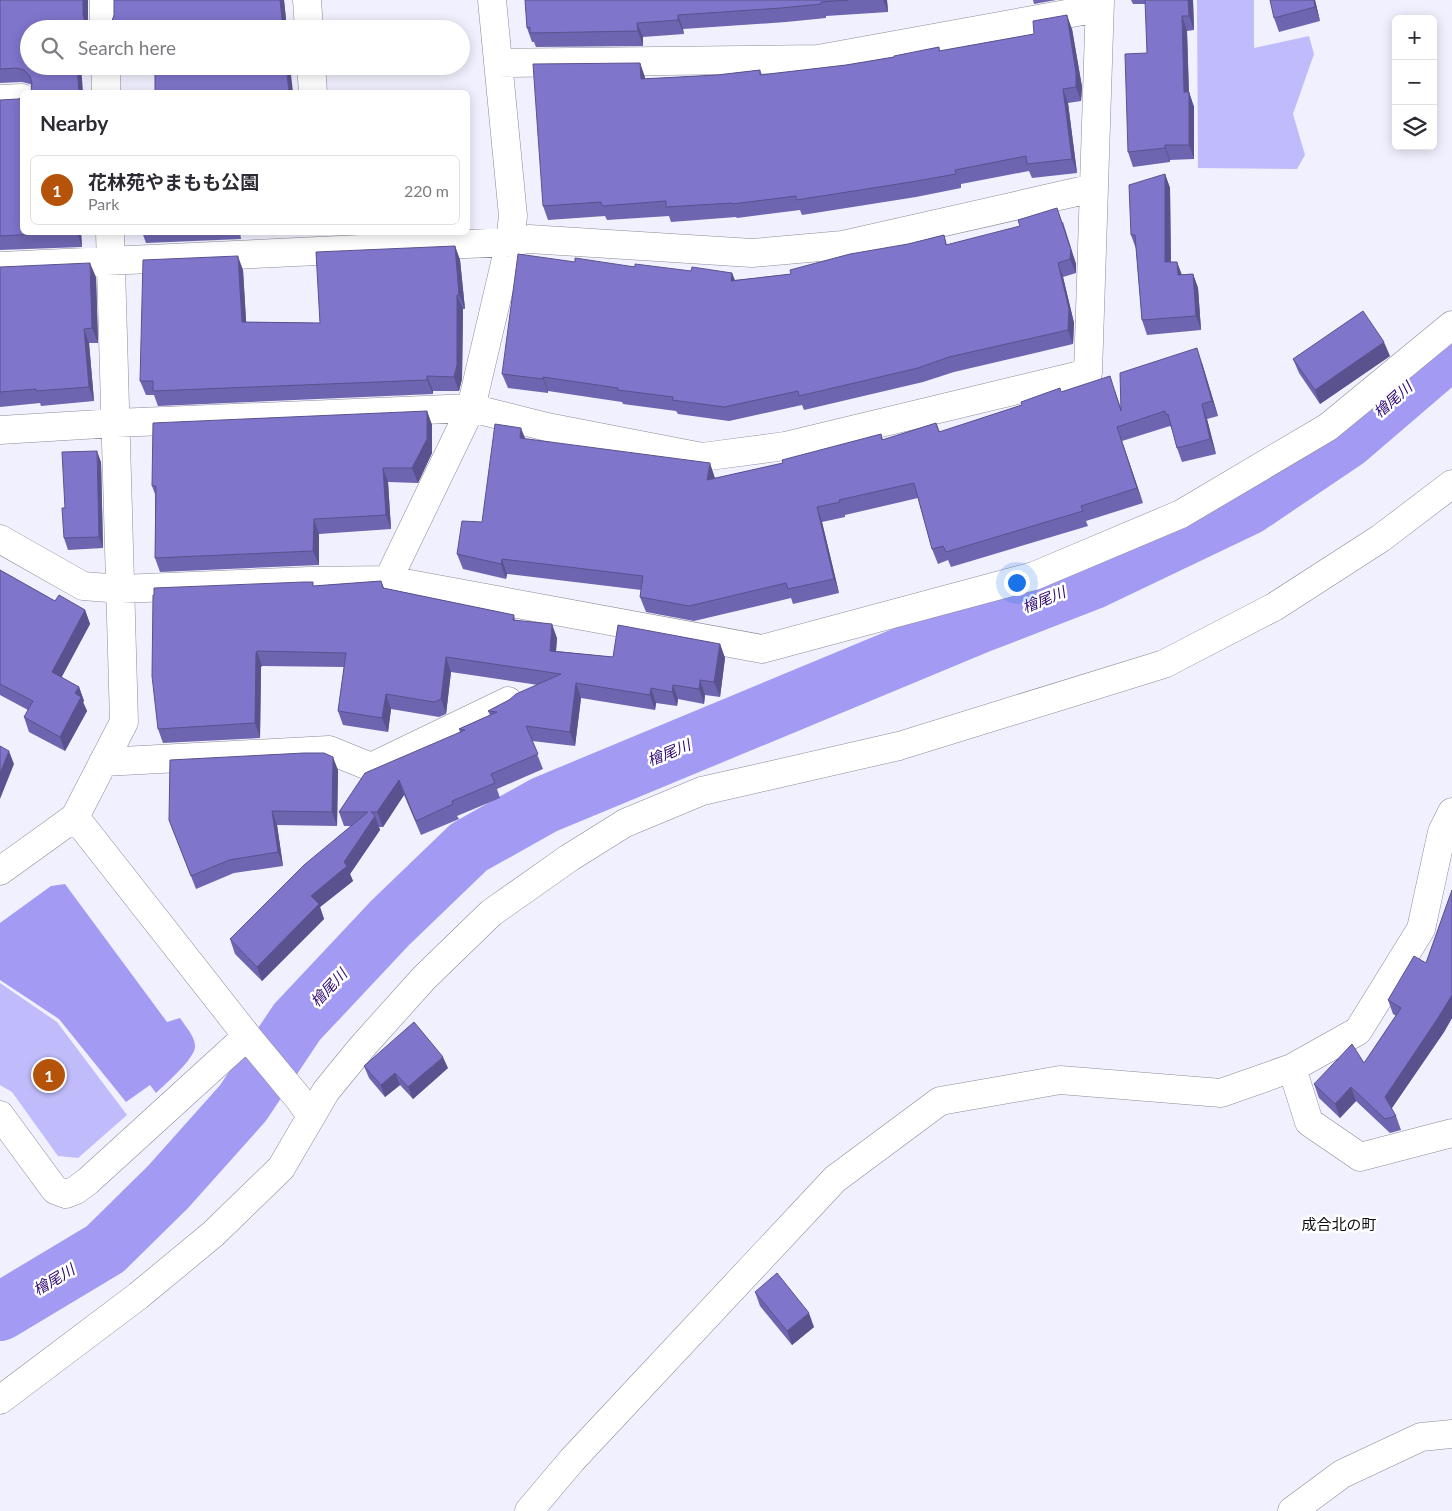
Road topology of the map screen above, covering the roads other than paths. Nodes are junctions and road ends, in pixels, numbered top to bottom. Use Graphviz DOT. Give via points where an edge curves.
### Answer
graph roads {
  1 [pos="104,0"];
  2 [pos="307,0"];
  3 [pos="492,0"];
  4 [pos="1099,4"];
  5 [pos="104,20"];
  6 [pos="308,20"];
  7 [pos="498,63"];
  8 [pos="106,75"];
  9 [pos="312,75"];
  10 [pos="106,90"];
  11 [pos="313,90"];
  12 [pos="20,98"];
  13 [pos="0,99"];
  14 [pos="1094,188"];
  15 [pos="110,235"];
  16 [pos="324,242"];
  17 [pos="510,242"];
  18 [pos="111,261"];
  19 [pos="0,266"];
  20 [pos="1452,325"];
  21 [pos="471,408"];
  22 [pos="116,423"];
  23 [pos="0,430"];
  24 [pos="1452,484"];
  25 [pos="0,539"];
  26 [pos="388,580"];
  27 [pos="121,589"];
  28 [pos="508,701"];
  29 [pos="104,762"];
  30 [pos="1452,812"];
  31 [pos="75,817"];
  32 [pos="0,871"];
  33 [pos="249,1039"];
  34 [pos="1292,1068"];
  35 [pos="305,1108"];
  36 [pos="0,1115"];
  37 [pos="1452,1133"];
  38 [pos="1,1397"];
  39 [pos="1452,1434"];
  40 [pos="529,1511"];
  41 [pos="1292,1511"];
  1 -- 5 [label="street"];
  2 -- 6 [label="street"];
  3 -- 7 [label="street"];
  4 -- 7 [label="street" via="818,59"];
  4 -- 14 [label="street"];
  7 -- 17 [label="street" via="514,216"];
  8 -- 10 [label="street"];
  9 -- 11 [label="street"];
  12 -- 13 [label="street"];
  14 -- 17 [label="street" via="842,245 752,253 529,239"];
  14 -- 21 [label="street" via="1088,373 785,446 702,457 547,427"];
  15 -- 18 [label="street"];
  16 -- 17 [label="street"];
  16 -- 18 [label="street"];
  17 -- 21 [label="street"];
  18 -- 19 [label="street"];
  18 -- 22 [label="street"];
  20 -- 26 [label="street" via="1328,427 1181,514 1034,576 762,649"];
  21 -- 22 [label="street"];
  21 -- 26 [label="street"];
  22 -- 23 [label="street"];
  22 -- 27 [label="street"];
  24 -- 35 [label="street" via="1381,538 1274,607 1164,664 899,746 702,791 625,823 491,913 424,978 326,1091"];
  25 -- 27 [label="street" via="83,586"];
  26 -- 27 [label="street"];
  27 -- 29 [label="street" via="124,722"];
  28 -- 29 [label="street" via="371,767 329,750"];
  29 -- 31 [label="street"];
  30 -- 34 [label="street" via="1442,832 1422,930 1364,1023 1358,1031"];
  31 -- 32 [label="street"];
  31 -- 33 [label="street"];
  33 -- 35 [label="street"];
  33 -- 36 [label="street" via="88,1181 66,1194 55,1190"];
  34 -- 37 [label="street" via="1309,1122 1360,1157"];
  34 -- 40 [label="street" via="1221,1093 1060,1080 940,1102 835,1179 572,1460"];
  35 -- 38 [label="street" via="282,1168 212,1234 138,1296"];
  39 -- 41 [label="street" via="1421,1437 1342,1474"];
}
